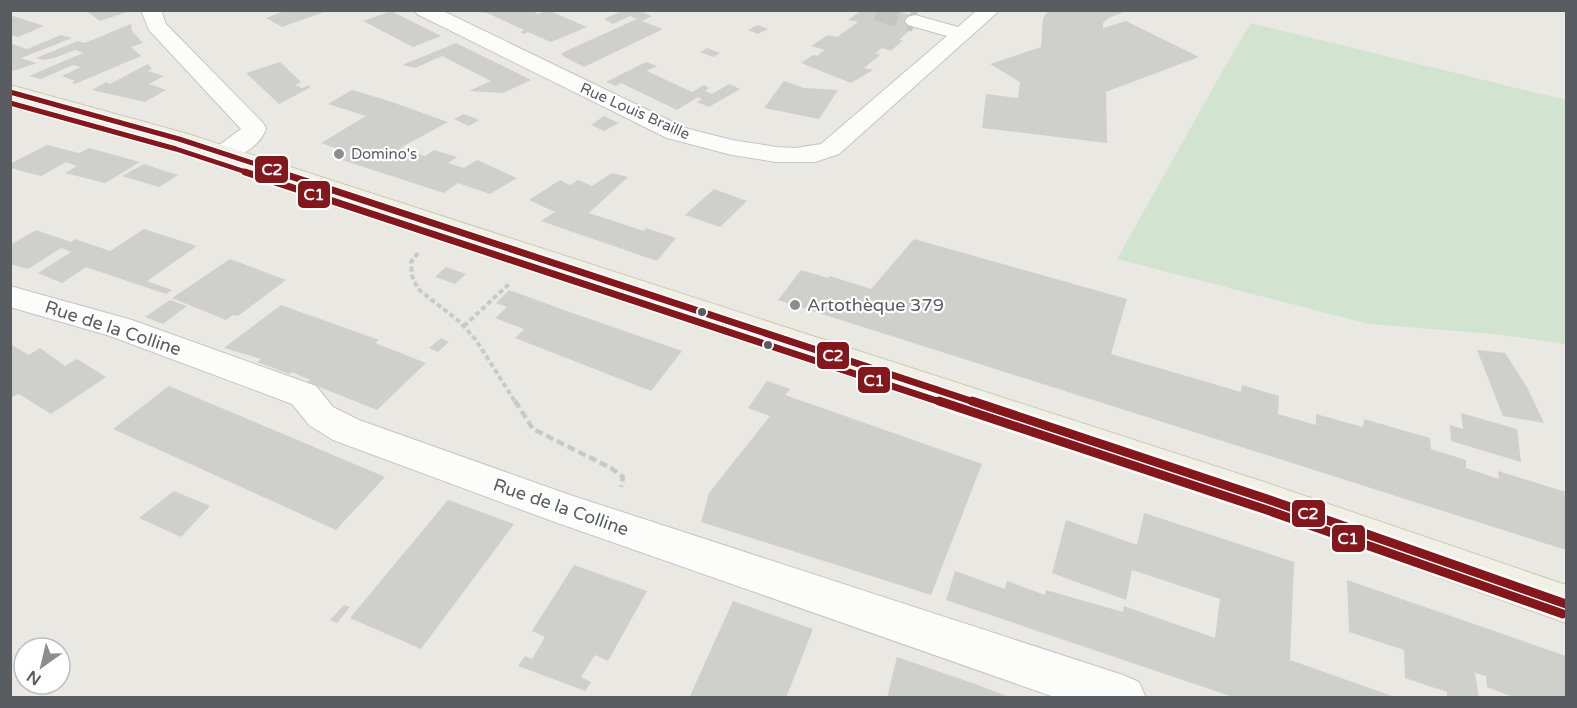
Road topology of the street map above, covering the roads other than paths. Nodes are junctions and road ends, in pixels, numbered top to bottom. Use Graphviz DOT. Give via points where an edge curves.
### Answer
graph roads {
  1 [pos="176,10"];
  2 [pos="424,10"];
  3 [pos="990,10"];
  4 [pos="151,14"];
  5 [pos="915,21"];
  6 [pos="963,34"];
  7 [pos="10,92"];
  8 [pos="223,154"];
  9 [pos="10,296"];
  10 [pos="1566,604"];
  11 [pos="1123,698"];
  1 -- 4 [label="street"];
  2 -- 6 [label="street, Rue Louis Braille" via="676,133 793,156 830,148"];
  3 -- 6 [label="street, Rue Louis Braille"];
  4 -- 8 [label="street" via="165,36 254,128 252,135"];
  5 -- 6 [label="street"];
  7 -- 8 [label="main road"];
  8 -- 10 [label="main road" via="1267,499"];
  9 -- 11 [label="street, Rue de la Colline" via="121,328 304,395 321,416 346,430 607,524"];
}
